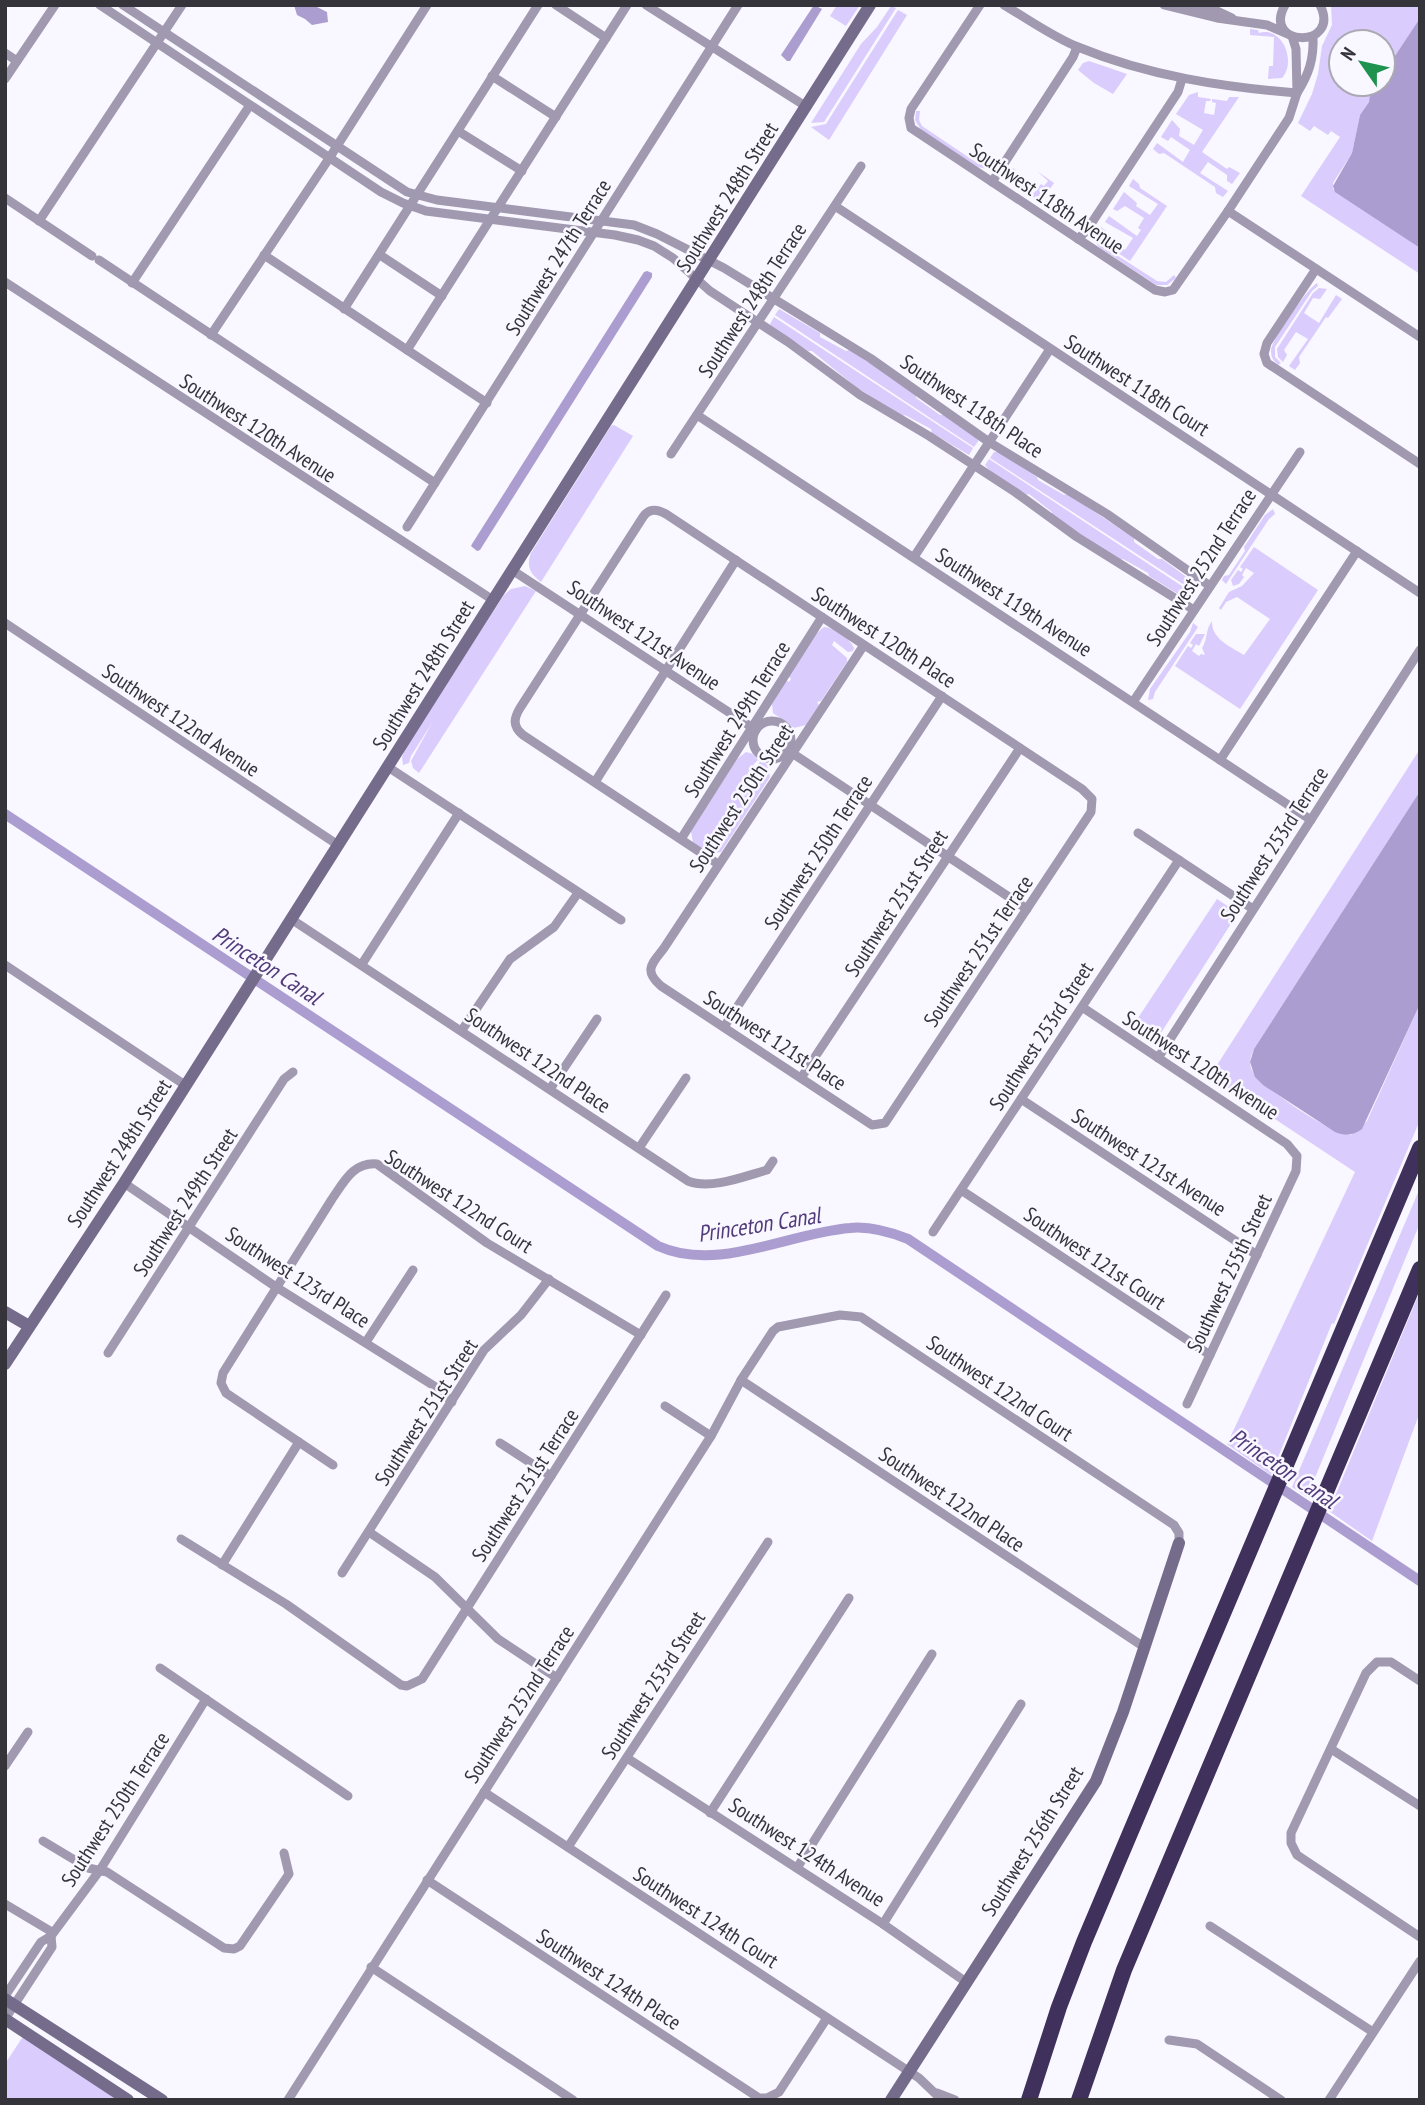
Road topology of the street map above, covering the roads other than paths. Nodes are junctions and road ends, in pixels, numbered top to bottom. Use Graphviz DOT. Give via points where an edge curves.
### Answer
graph roads {
  1 [pos="55,5"];
  2 [pos="100,5"];
  3 [pos="123,5"];
  4 [pos="182,5"];
  5 [pos="427,5"];
  6 [pos="538,5"];
  7 [pos="556,5"];
  8 [pos="627,5"];
  9 [pos="646,5"];
  10 [pos="738,5"];
  11 [pos="870,5"];
  12 [pos="980,5"];
  13 [pos="1004,5"];
  14 [pos="1164,5"];
  15 [pos="1285,5"];
  16 [pos="1320,5"];
  17 [pos="1198,6"];
  18 [pos="1234,21"];
  19 [pos="164,33"];
  20 [pos="1290,35"];
  21 [pos="1313,36"];
  22 [pos="606,38"];
  23 [pos="157,44"];
  24 [pos="712,47"];
  25 [pos="1077,47"];
  26 [pos="5,53"];
  27 [pos="18,61"];
  28 [pos="492,76"];
  29 [pos="5,79"];
  30 [pos="1182,79"];
  31 [pos="1297,93"];
  32 [pos="250,105"];
  33 [pos="807,107"];
  34 [pos="556,117"];
  35 [pos="458,131"];
  36 [pos="336,147"];
  37 [pos="330,158"];
  38 [pos="861,166"];
  39 [pos="522,172"];
  40 [pos="992,182"];
  41 [pos="417,196"];
  42 [pos="5,198"];
  43 [pos="411,206"];
  44 [pos="835,206"];
  45 [pos="499,207"];
  46 [pos="1228,211"];
  47 [pos="490,219"];
  48 [pos="603,220"];
  49 [pos="39,221"];
  50 [pos="595,232"];
  51 [pos="1078,239"];
  52 [pos="380,254"];
  53 [pos="264,255"];
  54 [pos="709,261"];
  55 [pos="1316,269"];
  56 [pos="698,280"];
  57 [pos="5,282"];
  58 [pos="132,283"];
  59 [pos="442,296"];
  60 [pos="773,299"];
  61 [pos="344,309"];
  62 [pos="758,322"];
  63 [pos="211,335"];
  64 [pos="1420,337"];
  65 [pos="1050,349"];
  66 [pos="407,350"];
  67 [pos="487,403"];
  68 [pos="697,415"];
  69 [pos="989,442"];
  70 [pos="1300,452"];
  71 [pos="671,454"];
  72 [pos="1420,464"];
  73 [pos="974,465"];
  74 [pos="435,483"];
  75 [pos="1270,494"];
  76 [pos="407,527"];
  77 [pos="1357,551"];
  78 [pos="914,557"];
  79 [pos="736,560"];
  80 [pos="513,570"];
  81 [pos="1210,586"];
  82 [pos="1420,593"];
  83 [pos="493,600"];
  84 [pos="1194,610"];
  85 [pos="580,614"];
  86 [pos="822,617"];
  87 [pos="5,623"];
  88 [pos="864,645"];
  89 [pos="1420,650"];
  90 [pos="666,670"];
  91 [pos="942,696"];
  92 [pos="1133,702"];
  93 [pos="754,729"];
  94 [pos="1020,748"];
  95 [pos="790,752"];
  96 [pos="1220,760"];
  97 [pos="388,767"];
  98 [pos="595,782"];
  99 [pos="1092,797"];
  100 [pos="870,806"];
  101 [pos="459,813"];
  102 [pos="1311,820"];
  103 [pos="1138,833"];
  104 [pos="681,839"];
  105 [pos="338,845"];
  106 [pos="948,857"];
  107 [pos="1179,860"];
  108 [pos="718,864"];
  109 [pos="578,893"];
  110 [pos="1027,909"];
  111 [pos="1253,909"];
  112 [pos="291,919"];
  113 [pos="621,920"];
  114 [pos="362,964"];
  115 [pos="5,965"];
  116 [pos="650,972"];
  117 [pos="1082,1007"];
  118 [pos="597,1019"];
  119 [pos="724,1027"];
  120 [pos="462,1030"];
  121 [pos="1158,1058"];
  122 [pos="293,1072"];
  123 [pos="686,1078"];
  124 [pos="801,1079"];
  125 [pos="186,1085"];
  126 [pos="550,1089"];
  127 [pos="1021,1099"];
  128 [pos="886,1122"];
  129 [pos="639,1148"];
  130 [pos="1420,1148"];
  131 [pos="1297,1156"];
  132 [pos="773,1161"];
  133 [pos="124,1183"];
  134 [pos="961,1190"];
  135 [pos="189,1227"];
  136 [pos="933,1232"];
  137 [pos="1257,1255"];
  138 [pos="1420,1269"];
  139 [pos="413,1270"];
  140 [pos="550,1279"];
  141 [pos="276,1287"];
  142 [pos="666,1296"];
  143 [pos="5,1311"];
  144 [pos="29,1326"];
  145 [pos="778,1327"];
  146 [pos="641,1335"];
  147 [pos="366,1342"];
  148 [pos="108,1353"];
  149 [pos="1210,1355"];
  150 [pos="5,1363"];
  151 [pos="741,1380"];
  152 [pos="452,1402"];
  153 [pos="1187,1404"];
  154 [pos="665,1406"];
  155 [pos="711,1436"];
  156 [pos="299,1442"];
  157 [pos="500,1443"];
  158 [pos="333,1465"];
  159 [pos="551,1476"];
  160 [pos="369,1532"];
  161 [pos="181,1539"];
  162 [pos="768,1542"];
  163 [pos="1179,1543"];
  164 [pos="222,1565"];
  165 [pos="342,1573"];
  166 [pos="849,1598"];
  167 [pos="467,1608"];
  168 [pos="1144,1647"];
  169 [pos="932,1654"];
  170 [pos="160,1668"];
  171 [pos="557,1678"];
  172 [pos="1420,1681"];
  173 [pos="206,1699"];
  174 [pos="1021,1703"];
  175 [pos="28,1732"];
  176 [pos="1331,1749"];
  177 [pos="627,1758"];
  178 [pos="5,1766"];
  179 [pos="484,1792"];
  180 [pos="348,1796"];
  181 [pos="1420,1806"];
  182 [pos="710,1813"];
  183 [pos="43,1841"];
  184 [pos="568,1847"];
  185 [pos="284,1853"];
  186 [pos="797,1868"];
  187 [pos="100,1870"];
  188 [pos="427,1880"];
  189 [pos="5,1904"];
  190 [pos="883,1924"];
  191 [pos="1210,1926"];
  192 [pos="52,1934"];
  193 [pos="1420,1937"];
  194 [pos="1420,1961"];
  195 [pos="371,1968"];
  196 [pos="966,1982"];
  197 [pos="8,2000"];
  198 [pos="827,2018"];
  199 [pos="5,2019"];
  200 [pos="1373,2032"];
  201 [pos="1169,2040"];
  202 [pos="909,2071"];
  203 [pos="129,2078"];
  204 [pos="124,2097"];
  205 [pos="940,2097"];
  206 [pos="162,2100"];
  207 [pos="288,2100"];
  208 [pos="573,2100"];
  209 [pos="891,2100"];
  210 [pos="955,2100"];
  211 [pos="1029,2100"];
  212 [pos="1079,2100"];
  213 [pos="1281,2100"];
  214 [pos="1329,2100"];
  1 -- 27 [label="street"];
  2 -- 23 [label="street"];
  3 -- 19 [label="street"];
  4 -- 19 [label="street"];
  5 -- 36 [label="street"];
  6 -- 28 [label="street"];
  7 -- 22 [label="street"];
  8 -- 22 [label="street"];
  9 -- 24 [label="street"];
  10 -- 24 [label="street, Southwest 247th Terrace"];
  11 -- 33 [label="street, Southwest 248th Street"];
  12 -- 40 [label="street, Southwest 118th Avenue" via="912,108 909,123 917,133"];
  13 -- 25 [label="street"];
  14 -- 18 [label="street"];
  15 -- 20 [label="street" via="1281,22"];
  16 -- 21 [label="street" via="1323,22"];
  17 -- 18 [label="street" via="1220,11"];
  18 -- 20 [label="street" via="1270,26"];
  19 -- 23 [label="street"];
  19 -- 36 [label="street"];
  20 -- 21 [label="street" via="1300,39"];
  20 -- 31 [label="street" via="1296,49"];
  21 -- 31 [label="street" via="1309,75"];
  22 -- 34 [label="street"];
  23 -- 32 [label="street"];
  23 -- 49 [label="street"];
  24 -- 33 [label="street"];
  24 -- 48 [label="street, Southwest 247th Terrace"];
  25 -- 30 [label="street"];
  25 -- 40 [label="street"];
  26 -- 27 [label="street"];
  27 -- 29 [label="street"];
  28 -- 34 [label="street"];
  28 -- 35 [label="street"];
  30 -- 31 [label="street"];
  30 -- 51 [label="street" via="1178,92"];
  31 -- 46 [label="street" via="1289,118"];
  32 -- 37 [label="street"];
  32 -- 58 [label="street"];
  33 -- 54 [label="street, Southwest 248th Street"];
  34 -- 39 [label="street"];
  35 -- 39 [label="street"];
  35 -- 41 [label="street"];
  36 -- 37 [label="street"];
  36 -- 41 [label="street"];
  37 -- 43 [label="street"];
  37 -- 53 [label="street"];
  38 -- 44 [label="street, Southwest 248th Terrace"];
  39 -- 45 [label="street"];
  40 -- 51 [label="street, Southwest 118th Avenue"];
  41 -- 43 [label="street"];
  41 -- 45 [label="street, Southwest 118th Place"];
  42 -- 49 [label="street"];
  43 -- 47 [label="street"];
  43 -- 52 [label="street"];
  44 -- 60 [label="street, Southwest 248th Terrace"];
  44 -- 65 [label="street, Southwest 118th Court"];
  45 -- 47 [label="street"];
  45 -- 48 [label="street, Southwest 118th Place"];
  46 -- 51 [label="street, Southwest 118th Avenue" via="1171,291 1155,290"];
  46 -- 55 [label="street"];
  47 -- 50 [label="street"];
  47 -- 59 [label="street"];
  48 -- 50 [label="street, Southwest 247th Terrace"];
  48 -- 54 [label="street, Southwest 118th Place" via="646,229"];
  49 -- 58 [label="street"];
  50 -- 56 [label="street" via="646,243"];
  50 -- 67 [label="street, Southwest 247th Terrace"];
  52 -- 59 [label="street"];
  52 -- 61 [label="street"];
  53 -- 61 [label="street"];
  53 -- 63 [label="street"];
  54 -- 56 [label="street, Southwest 248th Street"];
  54 -- 60 [label="street, Southwest 118th Place"];
  55 -- 64 [label="street"];
  55 -- 72 [label="street" via="1268,341 1267,363"];
  56 -- 62 [label="street"];
  56 -- 80 [label="street, Southwest 248th Street"];
  57 -- 83 [label="street, Southwest 120th Avenue"];
  58 -- 63 [label="street"];
  59 -- 66 [label="street"];
  60 -- 62 [label="street, Southwest 248th Terrace"];
  60 -- 69 [label="street, Southwest 118th Place" via="880,364"];
  61 -- 66 [label="street"];
  62 -- 68 [label="street, Southwest 248th Terrace"];
  62 -- 73 [label="street" via="874,404"];
  63 -- 74 [label="street"];
  65 -- 69 [label="street"];
  65 -- 75 [label="street, Southwest 118th Court"];
  66 -- 67 [label="street"];
  67 -- 74 [label="street, Southwest 247th Terrace"];
  68 -- 71 [label="street, Southwest 248th Terrace"];
  68 -- 78 [label="street, Southwest 119th Avenue"];
  69 -- 73 [label="street"];
  69 -- 81 [label="street, Southwest 118th Place" via="1107,514"];
  70 -- 75 [label="street, Southwest 252nd Terrace"];
  73 -- 78 [label="street"];
  73 -- 84 [label="street" via="1066,530"];
  74 -- 76 [label="street, Southwest 247th Terrace"];
  75 -- 77 [label="street, Southwest 118th Court"];
  75 -- 81 [label="street, Southwest 252nd Terrace"];
  77 -- 82 [label="street, Southwest 118th Court"];
  77 -- 96 [label="street"];
  78 -- 92 [label="street, Southwest 119th Avenue"];
  79 -- 85 [label="street, Southwest 120th Place" via="666,514 648,511"];
  79 -- 86 [label="street, Southwest 120th Place"];
  79 -- 90 [label="street"];
  80 -- 83 [label="street, Southwest 248th Street"];
  80 -- 85 [label="street, Southwest 121st Avenue"];
  81 -- 84 [label="street, Southwest 252nd Terrace"];
  83 -- 97 [label="street, Southwest 248th Street"];
  84 -- 92 [label="street, Southwest 252nd Terrace"];
  85 -- 90 [label="street, Southwest 121st Avenue"];
  85 -- 98 [label="street" via="516,715 515,726"];
  86 -- 88 [label="street, Southwest 120th Place"];
  86 -- 93 [label="street, Southwest 249th Terrace"];
  87 -- 105 [label="street, Southwest 122nd Avenue"];
  88 -- 91 [label="street, Southwest 120th Place"];
  88 -- 95 [label="street, Southwest 250th Street"];
  89 -- 102 [label="street, Southwest 253rd Terrace"];
  90 -- 93 [label="street, Southwest 121st Avenue"];
  90 -- 98 [label="street"];
  91 -- 94 [label="street, Southwest 120th Place"];
  91 -- 100 [label="street, Southwest 250th Terrace"];
  92 -- 96 [label="street, Southwest 119th Avenue"];
  93 -- 95 [label="street" via="753,745 762,756 773,759"];
  93 -- 95 [label="street" via="769,721 780,723 790,735"];
  93 -- 104 [label="street, Southwest 249th Terrace"];
  94 -- 99 [label="street, Southwest 120th Place"];
  94 -- 106 [label="street, Southwest 251st Street"];
  95 -- 100 [label="street"];
  95 -- 108 [label="street, Southwest 250th Street"];
  96 -- 102 [label="street, Southwest 119th Avenue"];
  97 -- 101 [label="street"];
  97 -- 105 [label="street, Southwest 248th Street"];
  98 -- 104 [label="street"];
  99 -- 110 [label="street, Southwest 251st Terrace" via="1092,810"];
  100 -- 106 [label="street"];
  100 -- 119 [label="street, Southwest 250th Terrace"];
  101 -- 109 [label="street"];
  101 -- 114 [label="street"];
  102 -- 111 [label="street, Southwest 253rd Terrace"];
  103 -- 107 [label="street"];
  104 -- 108 [label="street"];
  105 -- 112 [label="street, Southwest 248th Street"];
  106 -- 110 [label="street"];
  106 -- 124 [label="street, Southwest 251st Street"];
  107 -- 111 [label="street"];
  107 -- 117 [label="street, Southwest 253rd Street"];
  108 -- 116 [label="street, Southwest 250th Street"];
  109 -- 113 [label="street"];
  109 -- 120 [label="street" via="554,927 510,959"];
  110 -- 128 [label="street, Southwest 251st Terrace"];
  111 -- 121 [label="street, Southwest 253rd Terrace"];
  112 -- 114 [label="street, Southwest 122nd Place"];
  112 -- 125 [label="street, Southwest 248th Street"];
  114 -- 120 [label="street, Southwest 122nd Place"];
  115 -- 125 [label="street"];
  116 -- 119 [label="street, Southwest 121st Place" via="661,986"];
  117 -- 121 [label="street, Southwest 120th Avenue"];
  117 -- 127 [label="street, Southwest 253rd Street"];
  118 -- 126 [label="street"];
  119 -- 124 [label="street, Southwest 121st Place"];
  120 -- 126 [label="street, Southwest 122nd Place"];
  121 -- 131 [label="street, Southwest 120th Avenue" via="1287,1143"];
  122 -- 135 [label="street, Southwest 249th Street" via="284,1079"];
  123 -- 129 [label="street"];
  124 -- 128 [label="street, Southwest 121st Place" via="872,1125"];
  125 -- 133 [label="street, Southwest 248th Street"];
  126 -- 129 [label="street, Southwest 122nd Place"];
  127 -- 134 [label="street, Southwest 253rd Street"];
  127 -- 137 [label="street, Southwest 121st Avenue"];
  129 -- 132 [label="street, Southwest 122nd Place" via="685,1180 701,1185 767,1170"];
  130 -- 211 [label="highway" via="1084,1942"];
  131 -- 137 [label="street, Southwest 255th Street" via="1296,1171"];
  133 -- 135 [label="street, Southwest 123rd Place"];
  133 -- 144 [label="street, Southwest 248th Street"];
  134 -- 136 [label="street, Southwest 253rd Street"];
  134 -- 149 [label="street, Southwest 121st Court"];
  135 -- 141 [label="street, Southwest 123rd Place"];
  135 -- 148 [label="street, Southwest 249th Street"];
  137 -- 149 [label="street, Southwest 255th Street"];
  138 -- 212 [label="highway" via="1125,1970"];
  139 -- 147 [label="street"];
  140 -- 141 [label="street, Southwest 122nd Court" via="487,1243 377,1164 366,1163 350,1173"];
  140 -- 146 [label="street, Southwest 122nd Court"];
  140 -- 152 [label="street, Southwest 251st Street" via="484,1350"];
  141 -- 147 [label="street, Southwest 123rd Place"];
  141 -- 156 [label="street" via="223,1373 222,1383 226,1394"];
  142 -- 146 [label="street, Southwest 251st Terrace"];
  143 -- 144 [label="street"];
  144 -- 150 [label="street, Southwest 248th Street"];
  145 -- 151 [label="street, Southwest 252nd Terrace"];
  145 -- 163 [label="street, Southwest 122nd Court" via="841,1315 861,1317 1174,1525"];
  146 -- 159 [label="street, Southwest 251st Terrace"];
  147 -- 152 [label="street, Southwest 123rd Place"];
  149 -- 153 [label="street, Southwest 255th Street"];
  151 -- 155 [label="street, Southwest 252nd Terrace"];
  151 -- 168 [label="street, Southwest 122nd Place"];
  152 -- 160 [label="street, Southwest 251st Street"];
  154 -- 155 [label="street"];
  155 -- 171 [label="street, Southwest 252nd Terrace"];
  156 -- 158 [label="street"];
  156 -- 164 [label="street"];
  157 -- 159 [label="street"];
  159 -- 167 [label="street, Southwest 251st Terrace"];
  160 -- 165 [label="street, Southwest 251st Street"];
  160 -- 167 [label="street" via="435,1577"];
  161 -- 164 [label="street"];
  162 -- 177 [label="street, Southwest 253rd Street"];
  163 -- 168 [label="street, Southwest 256th Street"];
  164 -- 167 [label="street, Southwest 251st Terrace" via="401,1685 422,1679"];
  166 -- 182 [label="street"];
  167 -- 171 [label="street" via="498,1639"];
  168 -- 196 [label="street, Southwest 256th Street" via="1096,1780"];
  169 -- 186 [label="street"];
  170 -- 173 [label="street"];
  171 -- 179 [label="street, Southwest 252nd Terrace"];
  172 -- 176 [label="street" via="1391,1662 1377,1662 1366,1673"];
  173 -- 180 [label="street"];
  173 -- 187 [label="street, Southwest 250th Terrace"];
  174 -- 190 [label="street"];
  175 -- 178 [label="street"];
  176 -- 181 [label="street"];
  176 -- 193 [label="street" via="1291,1833 1291,1843 1297,1855"];
  177 -- 182 [label="street, Southwest 124th Avenue"];
  177 -- 184 [label="street, Southwest 253rd Street"];
  179 -- 184 [label="street, Southwest 124th Court"];
  179 -- 188 [label="street, Southwest 252nd Terrace"];
  182 -- 186 [label="street, Southwest 124th Avenue"];
  183 -- 187 [label="street" via="88,1868"];
  184 -- 198 [label="street, Southwest 124th Court"];
  185 -- 187 [label="street" via="289,1874 234,1950 223,1948"];
  186 -- 190 [label="street, Southwest 124th Avenue"];
  187 -- 192 [label="street, Southwest 250th Terrace"];
  188 -- 195 [label="street, Southwest 252nd Terrace"];
  188 -- 198 [label="street, Southwest 124th Place" via="762,2098 774,2095 784,2085"];
  189 -- 192 [label="street"];
  190 -- 196 [label="street, Southwest 124th Avenue"];
  191 -- 200 [label="street"];
  192 -- 197 [label="street, Southwest 250th Terrace" via="52,1947"];
  194 -- 200 [label="street"];
  195 -- 207 [label="street, Southwest 252nd Terrace"];
  195 -- 208 [label="street"];
  196 -- 202 [label="street, Southwest 256th Street"];
  197 -- 199 [label="street, Southwest 250th Terrace"];
  197 -- 203 [label="street"];
  198 -- 202 [label="street, Southwest 124th Court"];
  199 -- 204 [label="street"];
  200 -- 214 [label="street"];
  201 -- 213 [label="street" via="1197,2044"];
  202 -- 205 [label="street, Southwest 124th Court"];
  202 -- 209 [label="street, Southwest 256th Street"];
  203 -- 204 [label="street"];
  203 -- 206 [label="street"];
  205 -- 210 [label="street, Southwest 124th Court"];
}
